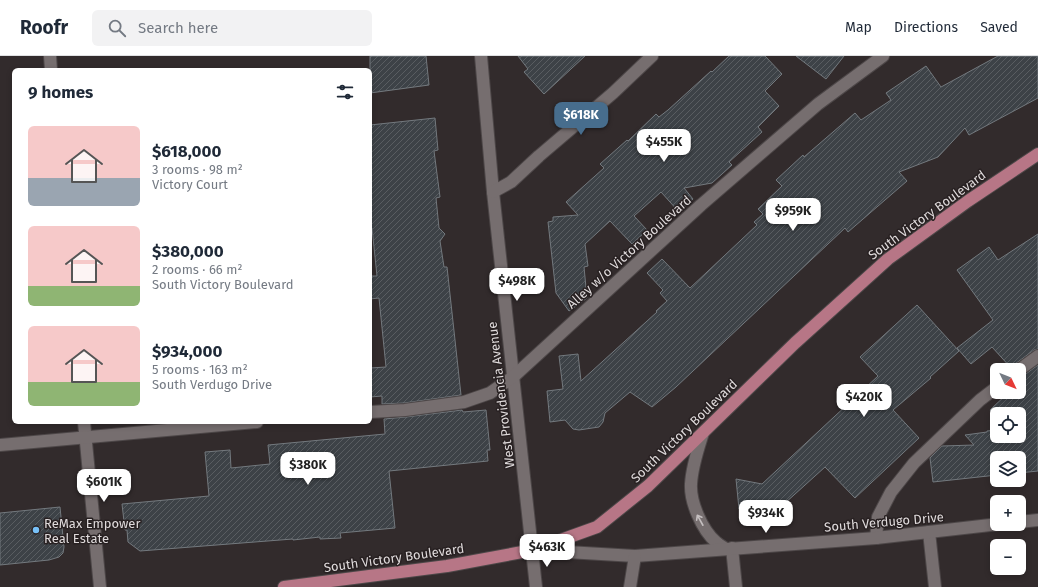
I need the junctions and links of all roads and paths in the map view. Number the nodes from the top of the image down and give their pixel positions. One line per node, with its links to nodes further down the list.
1 (50, 56): 5 (street)
2 (481, 56): 7 (street, West Providencia Avenue)
3 (652, 56): 7 (street)
4 (883, 56): 10 (street, Alley w/o Victory Boulevard)
5 (51, 68)
6 (1038, 154): 15 (main road, South Victory Boulevard)
7 (493, 192): 10 (street, West Providencia Avenue)
8 (1038, 356): 9 (street)
9 (1026, 365)
10 (513, 377): 12 (street, Alley w/o Victory Boulevard); 24 (street, West Providencia Avenue)
11 (990, 392): 22 (street)
12 (372, 412)
13 (84, 424): 16 (street)
14 (232, 424): 16 (street)
15 (703, 432): 23 (street, one-way to 15); 24 (main road, South Victory Boulevard)
16 (85, 436): 17 (street); 26 (street)
17 (0, 445)
18 (1038, 520): 19 (street)
19 (1026, 521)
20 (990, 525): 21 (street, South Verdugo Drive)
21 (929, 532): 22 (street, South Verdugo Drive); 31 (street)
22 (876, 538): 23 (street, South Verdugo Drive)
23 (729, 548): 25 (street, South Verdugo Drive); 30 (street)
24 (533, 550): 25 (street, South Verdugo Drive); 27 (main road, South Victory Boulevard); 28 (street, West Providencia Avenue)
25 (635, 556): 29 (street)
26 (100, 587)
27 (284, 587)
28 (536, 587)
29 (630, 587)
30 (736, 587)
31 (934, 587)

